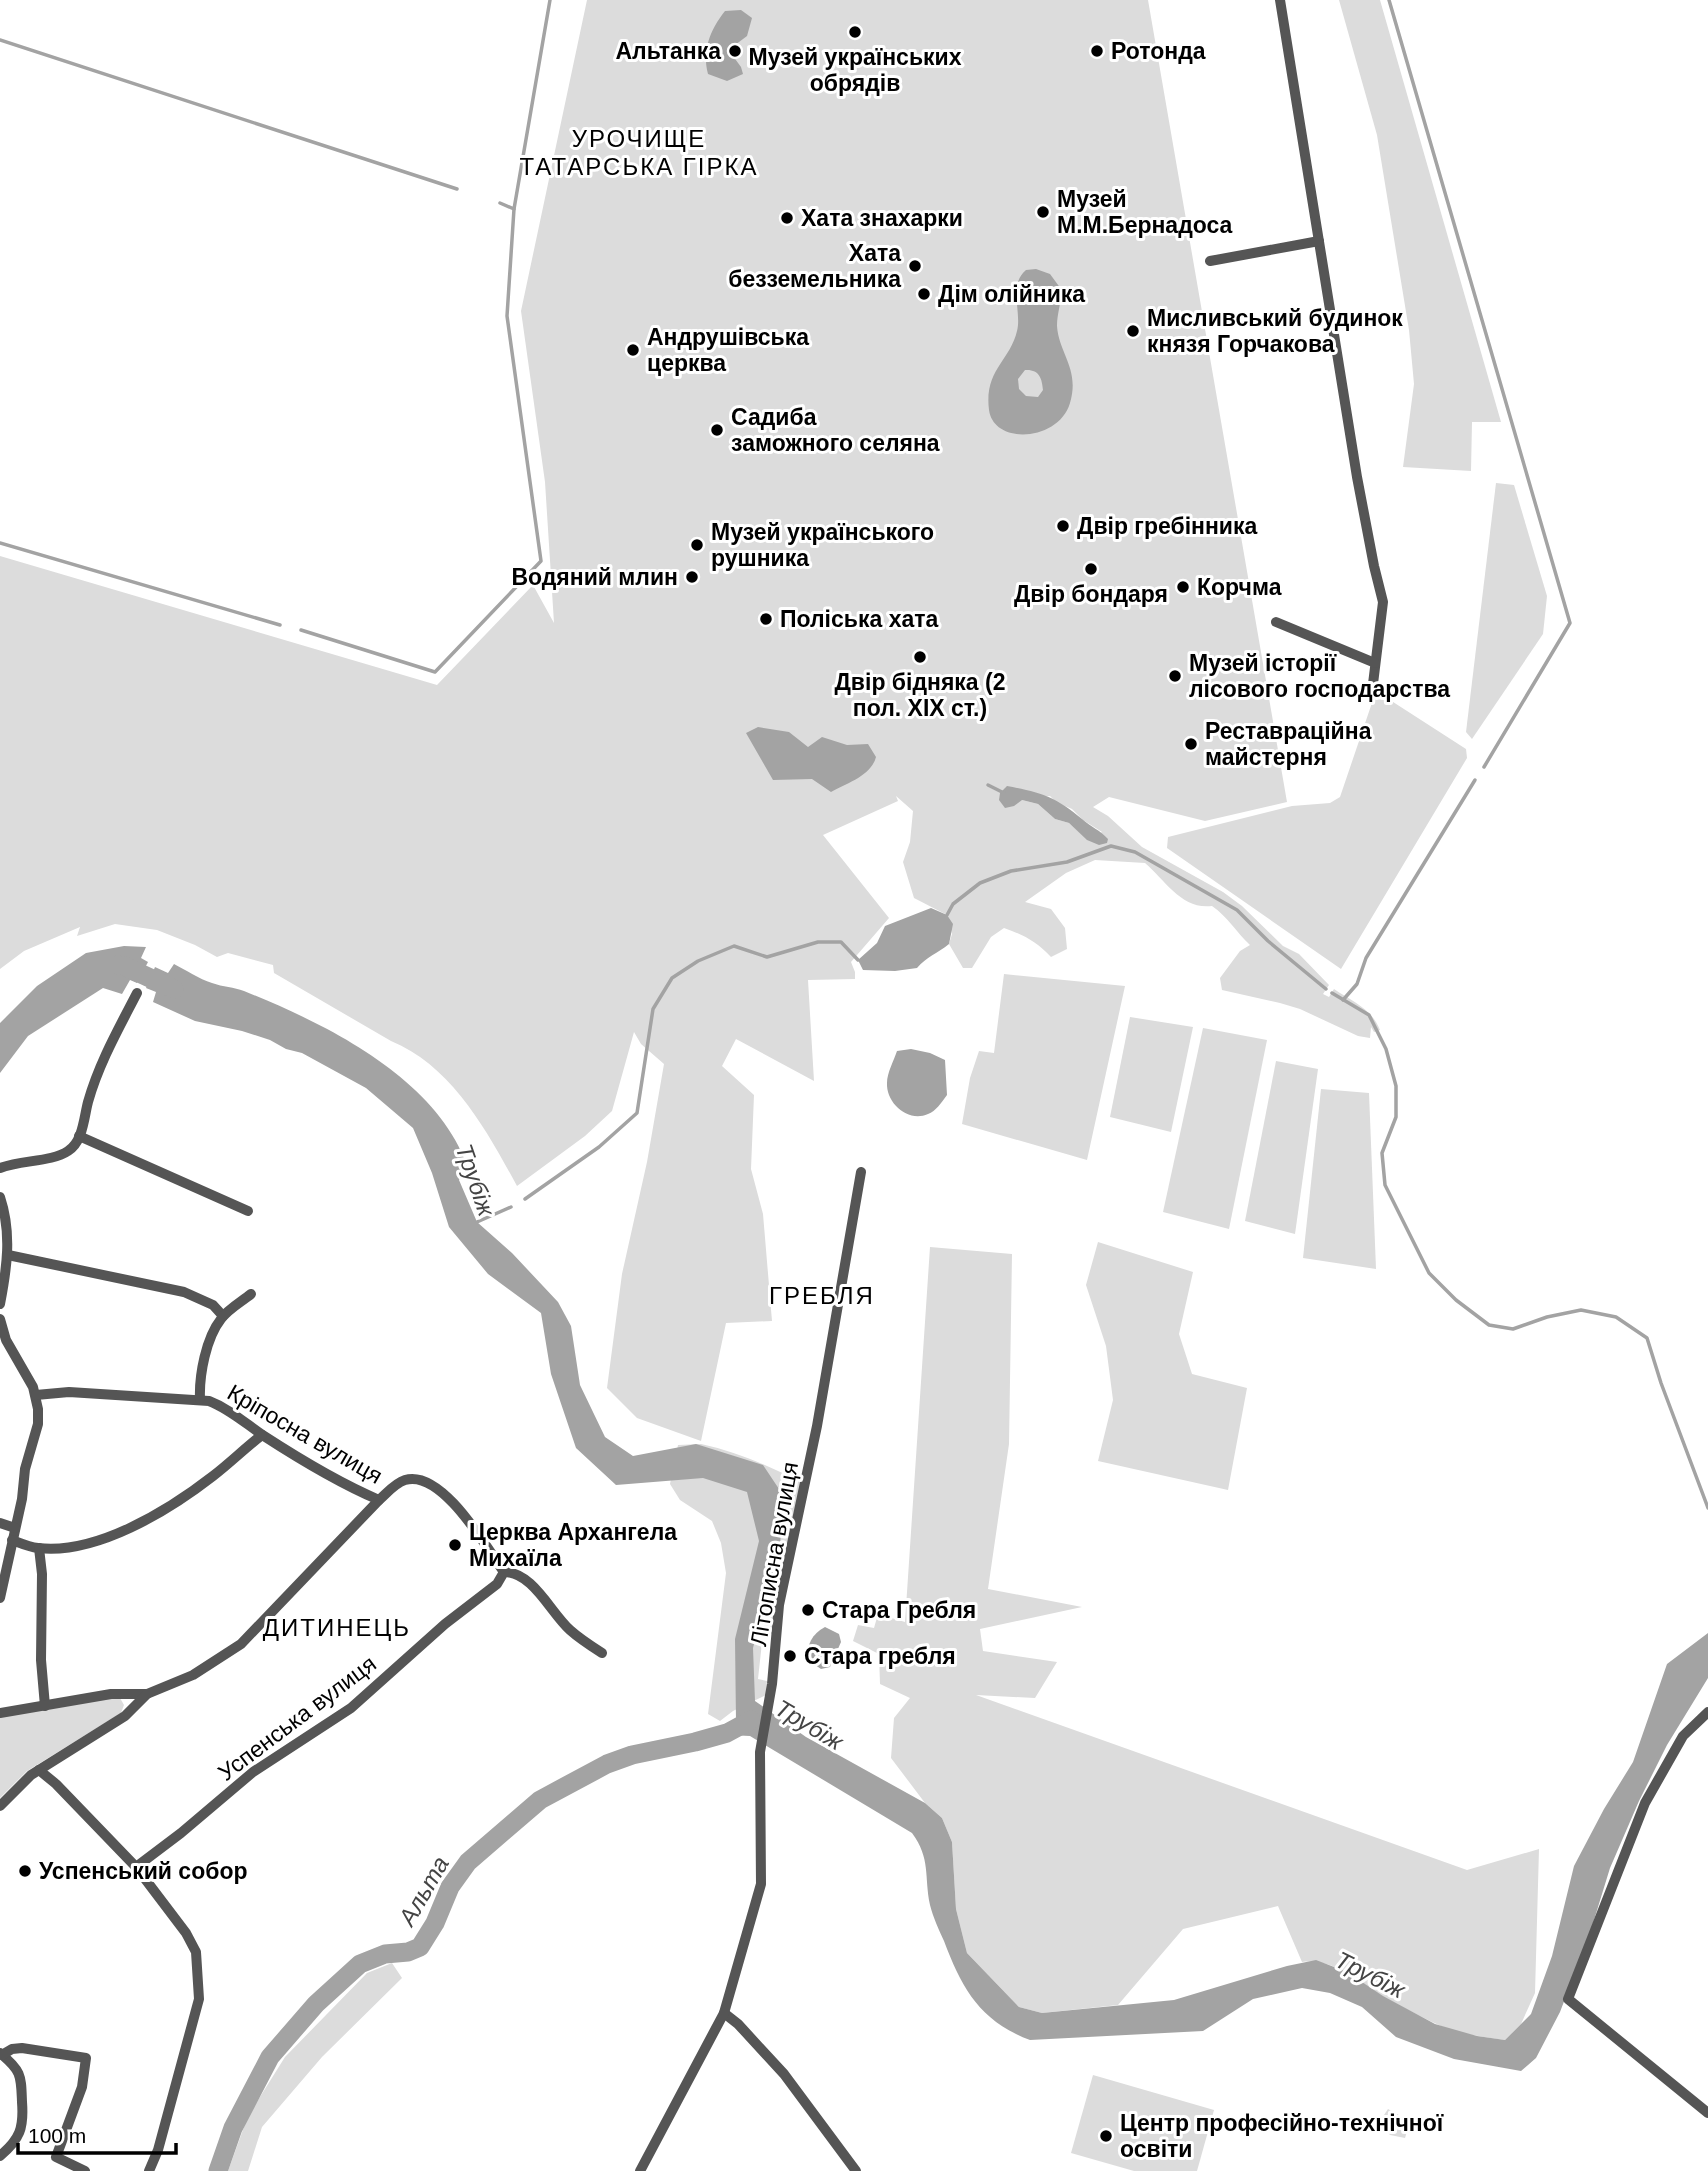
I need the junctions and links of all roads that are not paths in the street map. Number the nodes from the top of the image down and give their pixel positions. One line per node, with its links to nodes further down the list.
1 (1280, 0): 2 (street)
2 (1319, 241): 3 (street); 5 (street)
3 (1210, 261)
4 (1276, 622): 5 (street)
5 (1376, 663): 6 (street)
6 (1372, 692)
7 (137, 993): 8 (street)
8 (79, 1136): 9 (street); 12 (street)
9 (0, 1168)
10 (861, 1172): 36 (street, Літописна вулиця)
11 (0, 1197): 13 (street)
12 (248, 1211)
13 (8, 1255): 15 (street); 16 (street)
14 (251, 1294): 16 (street)
15 (0, 1304)
16 (223, 1316): 19 (street)
17 (0, 1319): 18 (street)
18 (36, 1395): 19 (street, Кріпосна вулиця); 23 (street)
19 (200, 1399): 20 (street, Кріпосна вулиця)
20 (262, 1435): 21 (street, Кріпосна вулиця); 25 (street)
21 (379, 1500): 26 (street, Кріпосна вулиця); 29 (street)
22 (0, 1522): 23 (street)
23 (15, 1528): 24 (street)
24 (12, 1540): 25 (street); 27 (street)
25 (39, 1548): 30 (street)
26 (504, 1572): 28 (street); 35 (street, Успенська вулиця)
27 (0, 1598)
28 (602, 1653)
29 (147, 1694): 30 (street); 33 (street)
30 (45, 1706): 32 (street)
31 (1708, 1712): 38 (street)
32 (0, 1713)
33 (39, 1770): 34 (street); 35 (street)
34 (0, 1805)
35 (136, 1867): 41 (street)
36 (724, 2013): 42 (street, Літописна вулиця); 43 (street)
37 (1, 2054): 39 (street); 40 (street)
38 (1708, 2113)
39 (0, 2156)
40 (85, 2171)
41 (149, 2171)
42 (639, 2171)
43 (856, 2171)

